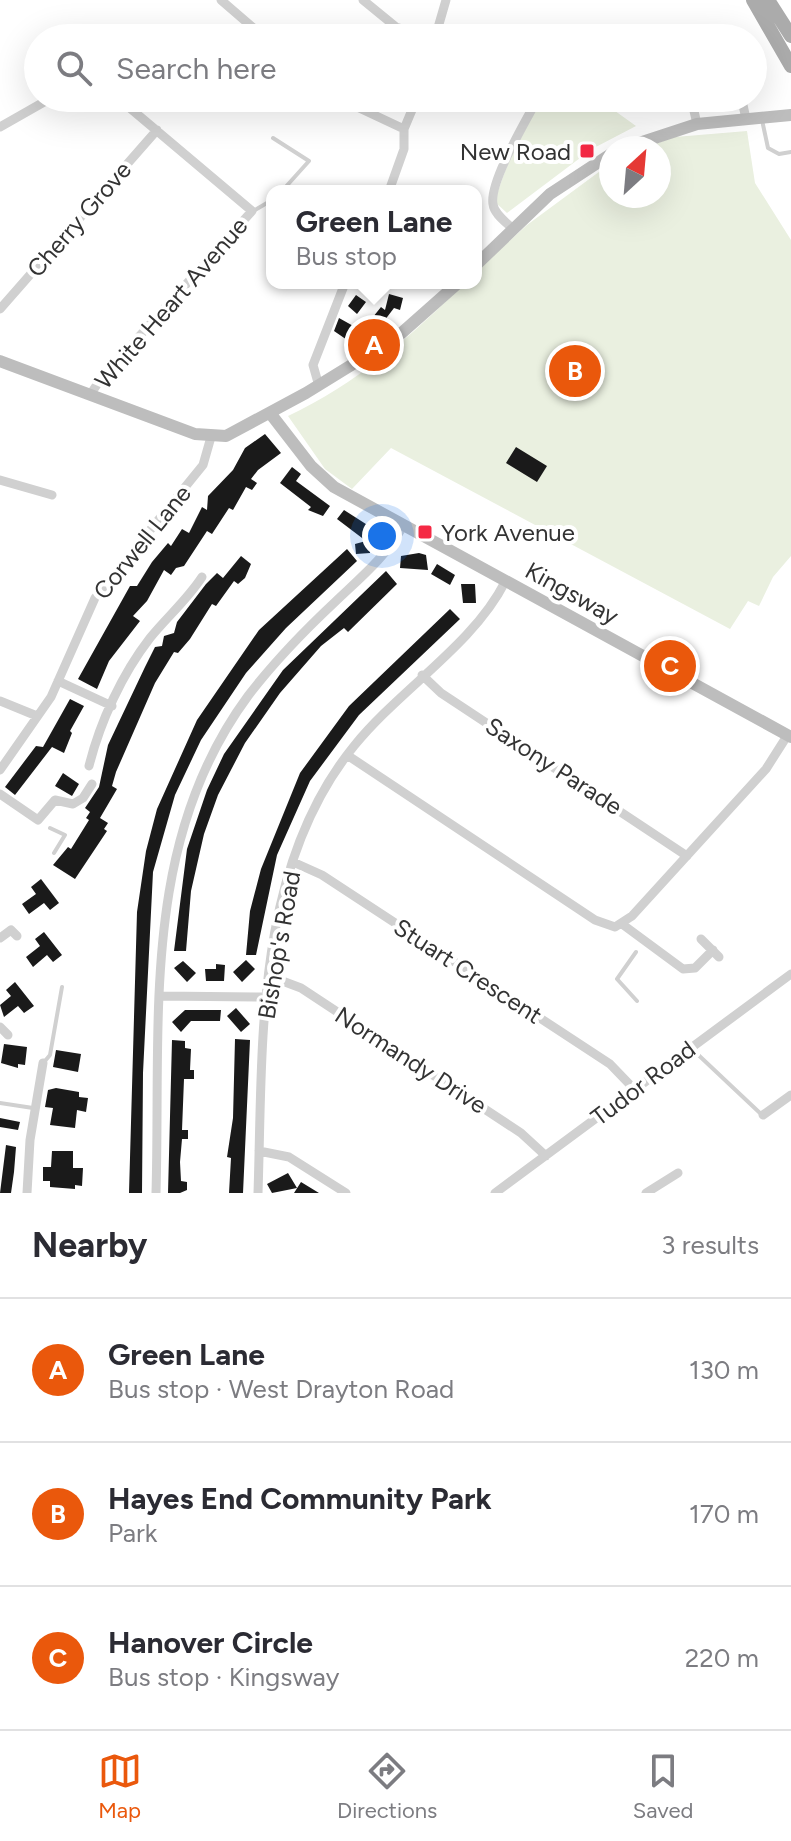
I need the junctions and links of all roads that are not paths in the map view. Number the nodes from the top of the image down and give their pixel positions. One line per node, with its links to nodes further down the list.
1 (221, 0): 6 (street)
2 (363, 0): 7 (street)
3 (446, 0): 8 (street)
4 (753, 0): 10 (main road)
5 (768, 0): 11 (main road)
6 (249, 24)
7 (392, 24)
8 (439, 24)
9 (767, 24): 12 (main road)
10 (767, 24)
11 (791, 36)
12 (791, 66)
13 (26, 112): 24 (street)
14 (135, 112): 26 (street)
15 (368, 112): 25 (street)
16 (411, 112): 25 (street)
17 (530, 112): 35 (street)
18 (694, 112): 23 (street)
19 (744, 112): 22 (street)
20 (791, 115): 21 (main road)
21 (762, 118): 22 (main road); 29 (lane)
22 (746, 119): 23 (main road)
23 (697, 124): 27 (main road)
24 (0, 127)
25 (404, 129): 32 (street)
26 (157, 130): 34 (street); 39 (street, Cherry Grove)
27 (660, 136)
28 (273, 138): 31 (lane)
29 (791, 152)
30 (599, 162): 35 (main road)
31 (287, 185)
32 (391, 185)
33 (266, 203): 34 (lane)
34 (252, 211): 42 (street, White Heart Avenue)
35 (513, 229): 36 (main road)
36 (482, 259)
37 (343, 289): 41 (street)
38 (451, 289): 41 (main road)
39 (0, 309)
40 (0, 361): 42 (main road)
41 (319, 386): 43 (main road)
42 (90, 395): 44 (main road)
43 (270, 413): 44 (main road); 47 (main road, Kingsway)
44 (211, 437): 51 (street, Corwell Lane)
45 (0, 480): 46 (street)
46 (52, 495)
47 (403, 526): 49 (main road, Kingsway); 75 (street)
48 (202, 577): 53 (street)
49 (505, 582): 50 (street, Bishop's Road); 55 (main road, Kingsway)
50 (422, 675): 56 (street, Bishop's Road); 64 (street, Saxony Parade)
51 (58, 681): 53 (street); 54 (street, Corwell Lane)
52 (0, 701): 54 (street)
53 (112, 706): 57 (street)
54 (37, 716): 58 (street, Corwell Lane)
55 (789, 736): 64 (street)
56 (347, 755): 65 (street, Bishop's Road); 66 (street)
57 (89, 766)
58 (0, 770)
59 (92, 784): 61 (street)
60 (0, 794): 61 (street)
61 (38, 820): 62 (street)
62 (50, 828): 63 (lane)
63 (54, 853)
64 (687, 856): 66 (street)
65 (293, 862): 73 (street, Bishop's Road); 82 (street, Stuart Crescent)
66 (622, 924): 70 (street)
67 (17, 936): 68 (street)
68 (0, 938)
69 (701, 939): 70 (street)
70 (643, 941): 71 (street)
71 (636, 952): 77 (lane)
72 (791, 974): 80 (street, Tudor Road)
73 (269, 976): 76 (street, Bishop's Road); 88 (street, Normandy Drive)
74 (62, 987): 81 (lane)
75 (161, 996): 76 (street); 91 (street)
76 (266, 997): 87 (street, Bishop's Road)
77 (637, 1001)
78 (0, 1027): 79 (street)
79 (8, 1035)
80 (690, 1048): 82 (street, Tudor Road); 86 (lane)
81 (43, 1063): 85 (street)
82 (635, 1090): 88 (street, Tudor Road)
83 (791, 1095): 86 (street)
84 (0, 1103): 85 (lane)
85 (35, 1108): 90 (street)
86 (763, 1115)
87 (259, 1151): 92 (street, Bishop's Road); 93 (street)
88 (546, 1156): 94 (street, Tudor Road)
89 (678, 1173): 95 (street)
90 (27, 1193)
91 (156, 1193)
92 (258, 1193)
93 (346, 1193)
94 (495, 1193)
95 (646, 1193)

